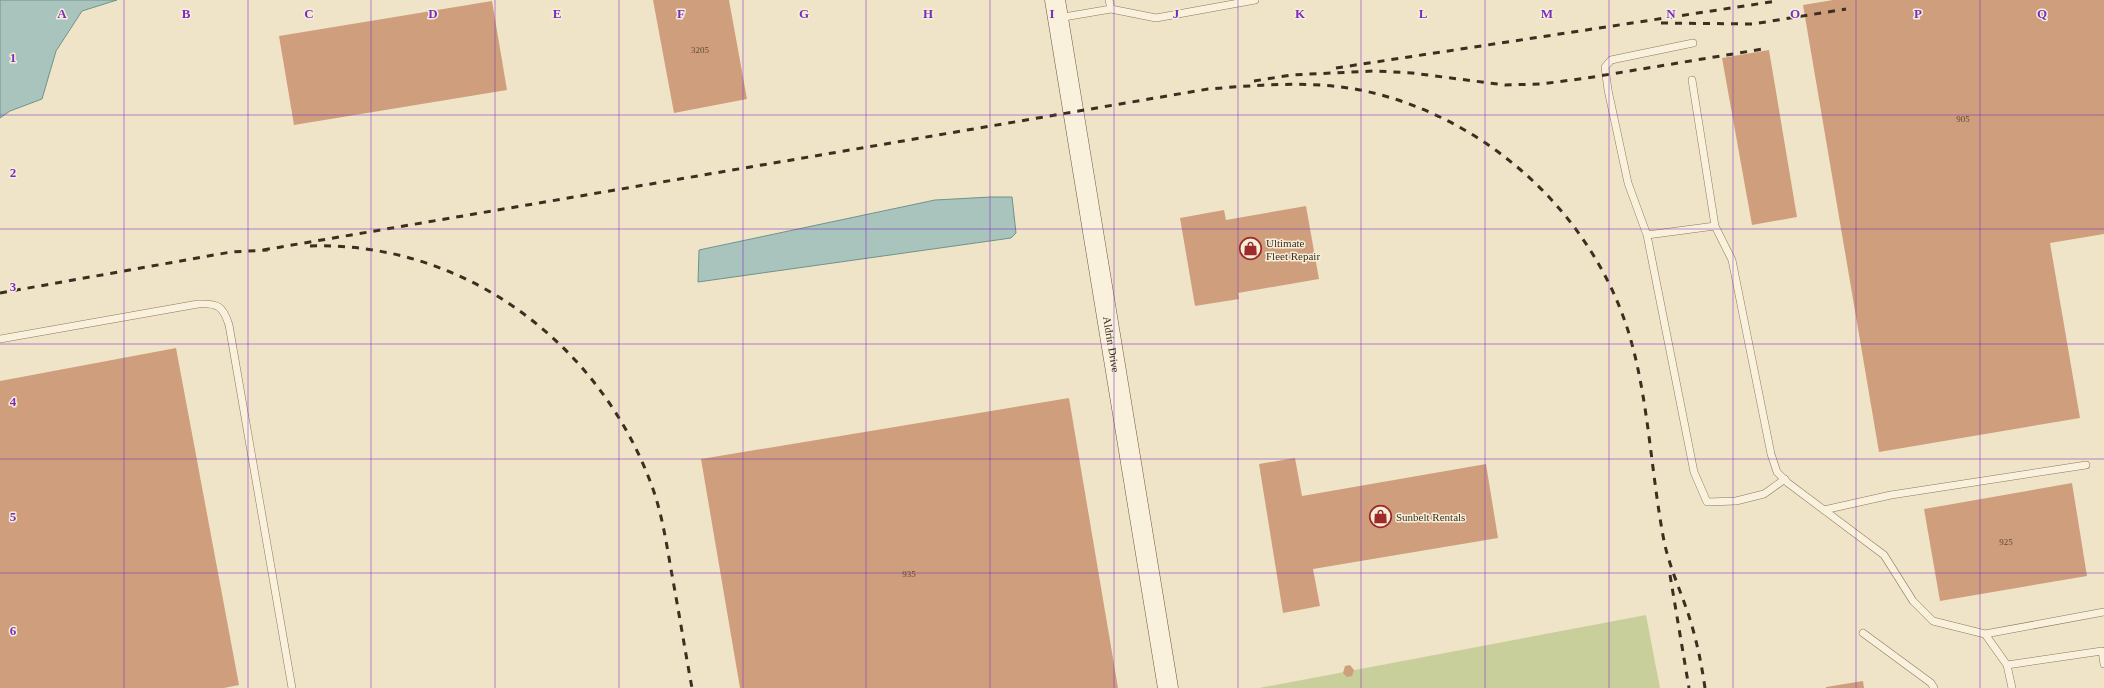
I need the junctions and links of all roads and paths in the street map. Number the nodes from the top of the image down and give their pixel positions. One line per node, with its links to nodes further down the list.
1 (1109, 0): 4 (lane)
2 (1255, 0): 4 (lane)
3 (1057, 9): 4 (lane); 19 (street, Aldrin Drive)
4 (1110, 9)
5 (1692, 43): 8 (lane)
6 (1692, 80): 7 (lane)
7 (1715, 226): 8 (lane); 11 (lane)
8 (1647, 235): 11 (lane)
9 (0, 339): 18 (lane)
10 (2086, 465): 12 (lane)
11 (1785, 479): 12 (lane)
12 (1824, 510): 15 (lane)
13 (2104, 612): 15 (lane)
14 (1863, 633): 20 (lane)
15 (1985, 634): 17 (lane)
16 (2104, 664): 17 (lane)
17 (2007, 666): 21 (lane)
18 (292, 688)
19 (1168, 688)
20 (1934, 688)
21 (2012, 688)

